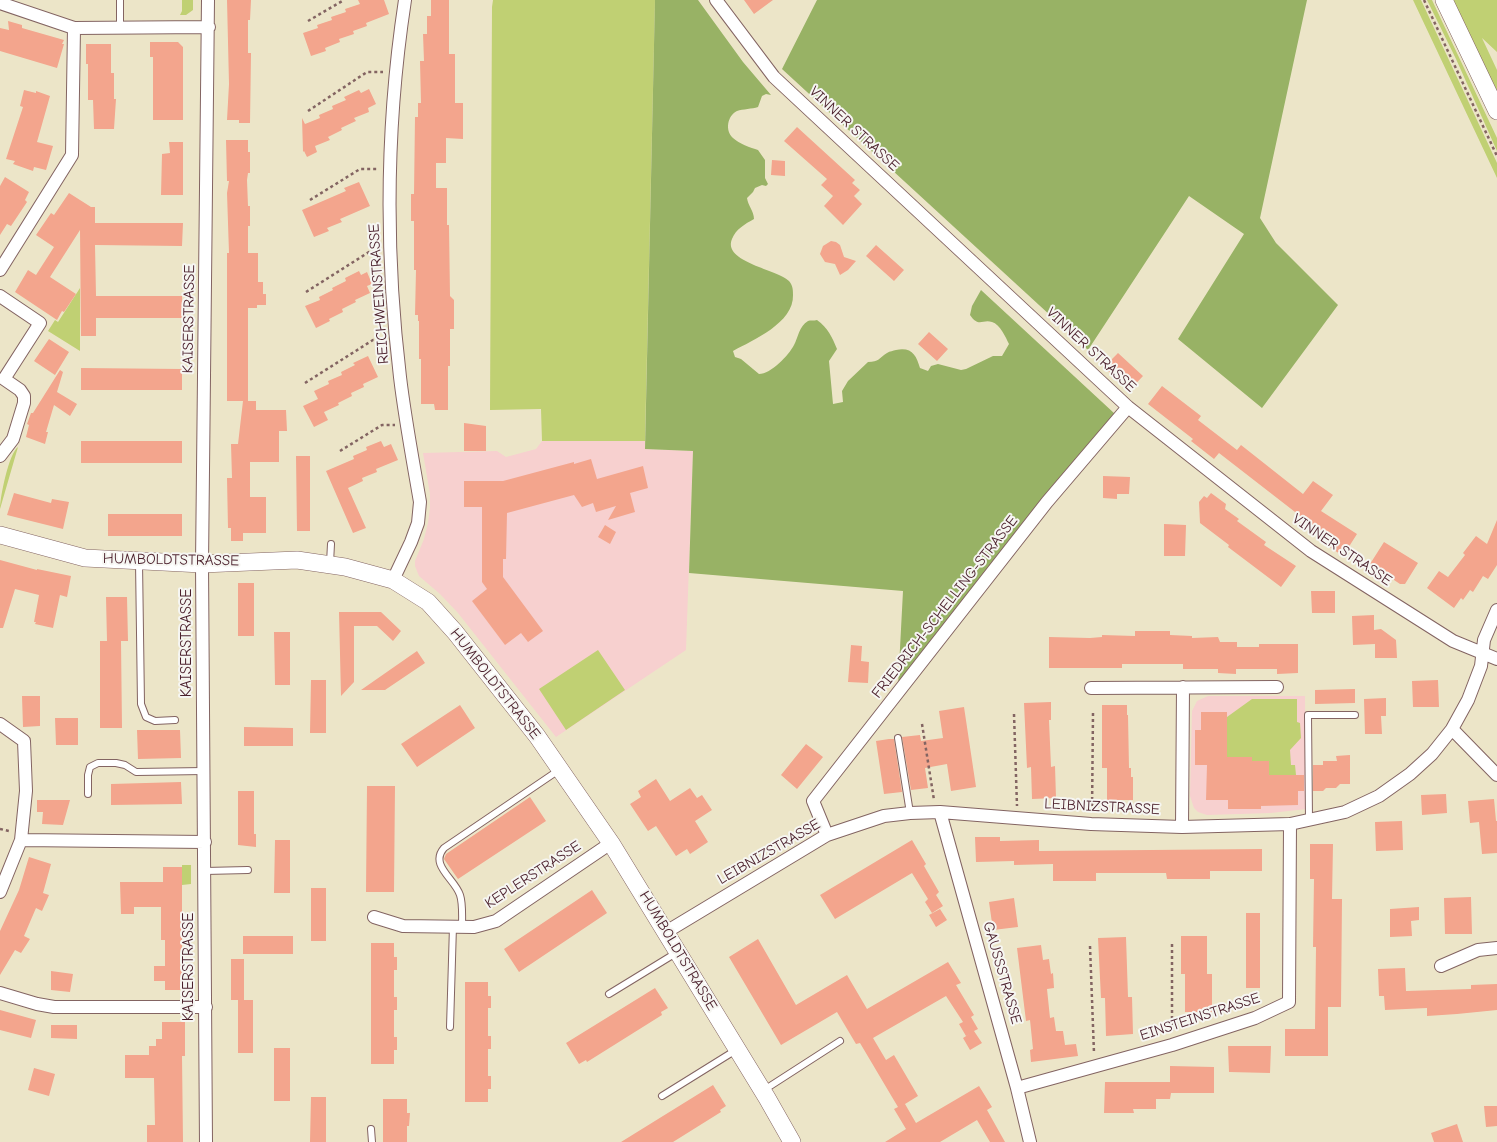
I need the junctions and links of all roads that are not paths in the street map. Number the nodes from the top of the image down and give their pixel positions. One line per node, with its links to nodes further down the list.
1 (120, 0): 9 (lane)
2 (208, 0): 7 (street, KAISERSTRASSE)
3 (405, 0): 20 (street, REICHWEINSTRASSE)
4 (716, 0): 13 (street, VINNER STRASSE)
5 (1444, 0): 10 (street)
6 (0, 3): 8 (street)
7 (208, 27): 9 (street); 18 (street, KAISERSTRASSE)
8 (74, 28): 9 (street); 11 (street)
9 (120, 28)
10 (1497, 111)
11 (0, 270)
12 (0, 296): 14 (street)
13 (1128, 407): 22 (street, VINNER STRASSE); 41 (street, FRIEDRICH-SCHELLING-STRASSE)
14 (0, 456)
15 (0, 535): 17 (street, HUMBOLDTSTRASSE)
16 (331, 544): 19 (lane)
17 (139, 561): 18 (street, HUMBOLDTSTRASSE); 28 (lane)
18 (202, 564): 19 (street, HUMBOLDTSTRASSE); 33 (street, KAISERSTRASSE)
19 (330, 565): 20 (street, HUMBOLDTSTRASSE)
20 (393, 580): 32 (street, HUMBOLDTSTRASSE)
21 (1497, 610): 22 (street, LEIBNIZSTRASSE)
22 (1482, 653): 23 (street, VINNER STRASSE); 30 (street, LEIBNIZSTRASSE)
23 (1497, 658)
24 (1183, 687): 25 (street); 26 (street); 40 (street)
25 (1277, 687)
26 (1091, 688)
27 (1355, 715): 38 (lane)
28 (174, 720)
29 (0, 724): 42 (street)
30 (1452, 729): 34 (street); 38 (street, LEIBNIZSTRASSE)
31 (898, 738): 37 (lane)
32 (560, 769): 44 (street, HUMBOLDTSTRASSE); 49 (lane)
33 (204, 771): 35 (lane); 43 (street, KAISERSTRASSE)
34 (1497, 775)
35 (88, 794)
36 (938, 812): 37 (street, LEIBNIZSTRASSE); 40 (street, LEIBNIZSTRASSE); 60 (street, GAUSSSTRASSE)
37 (910, 813): 41 (street, LEIBNIZSTRASSE)
38 (1309, 819): 39 (street, LEIBNIZSTRASSE)
39 (1290, 824): 40 (street, LEIBNIZSTRASSE); 60 (street, EINSTEINSTRASSE)
40 (1182, 827)
41 (826, 835): 50 (street, LEIBNIZSTRASSE)
42 (21, 840): 43 (street); 47 (street)
43 (205, 842): 46 (street, KAISERSTRASSE)
44 (611, 843): 49 (street, KEPLERSTRASSE); 50 (street, HUMBOLDTSTRASSE)
45 (248, 870): 46 (lane)
46 (205, 871): 56 (street, KAISERSTRASSE)
47 (0, 892)
48 (374, 918): 49 (street, KEPLERSTRASSE)
49 (458, 926): 57 (lane)
50 (666, 932): 52 (street, HUMBOLDTSTRASSE)
51 (1497, 948): 53 (street)
52 (678, 952): 55 (lane); 59 (street, HUMBOLDTSTRASSE)
53 (1441, 966)
54 (0, 993): 56 (street)
55 (609, 994)
56 (206, 1007): 64 (street, KAISERSTRASSE)
57 (450, 1027)
58 (840, 1041): 61 (lane)
59 (737, 1049): 61 (street, HUMBOLDTSTRASSE); 62 (lane)
60 (1017, 1088): 67 (street, GAUSSSTRASSE)
61 (763, 1091): 66 (street, HUMBOLDTSTRASSE)
62 (662, 1096)
63 (371, 1129): 65 (lane)
64 (206, 1142)
65 (372, 1142)
66 (792, 1142)
67 (1030, 1142)

